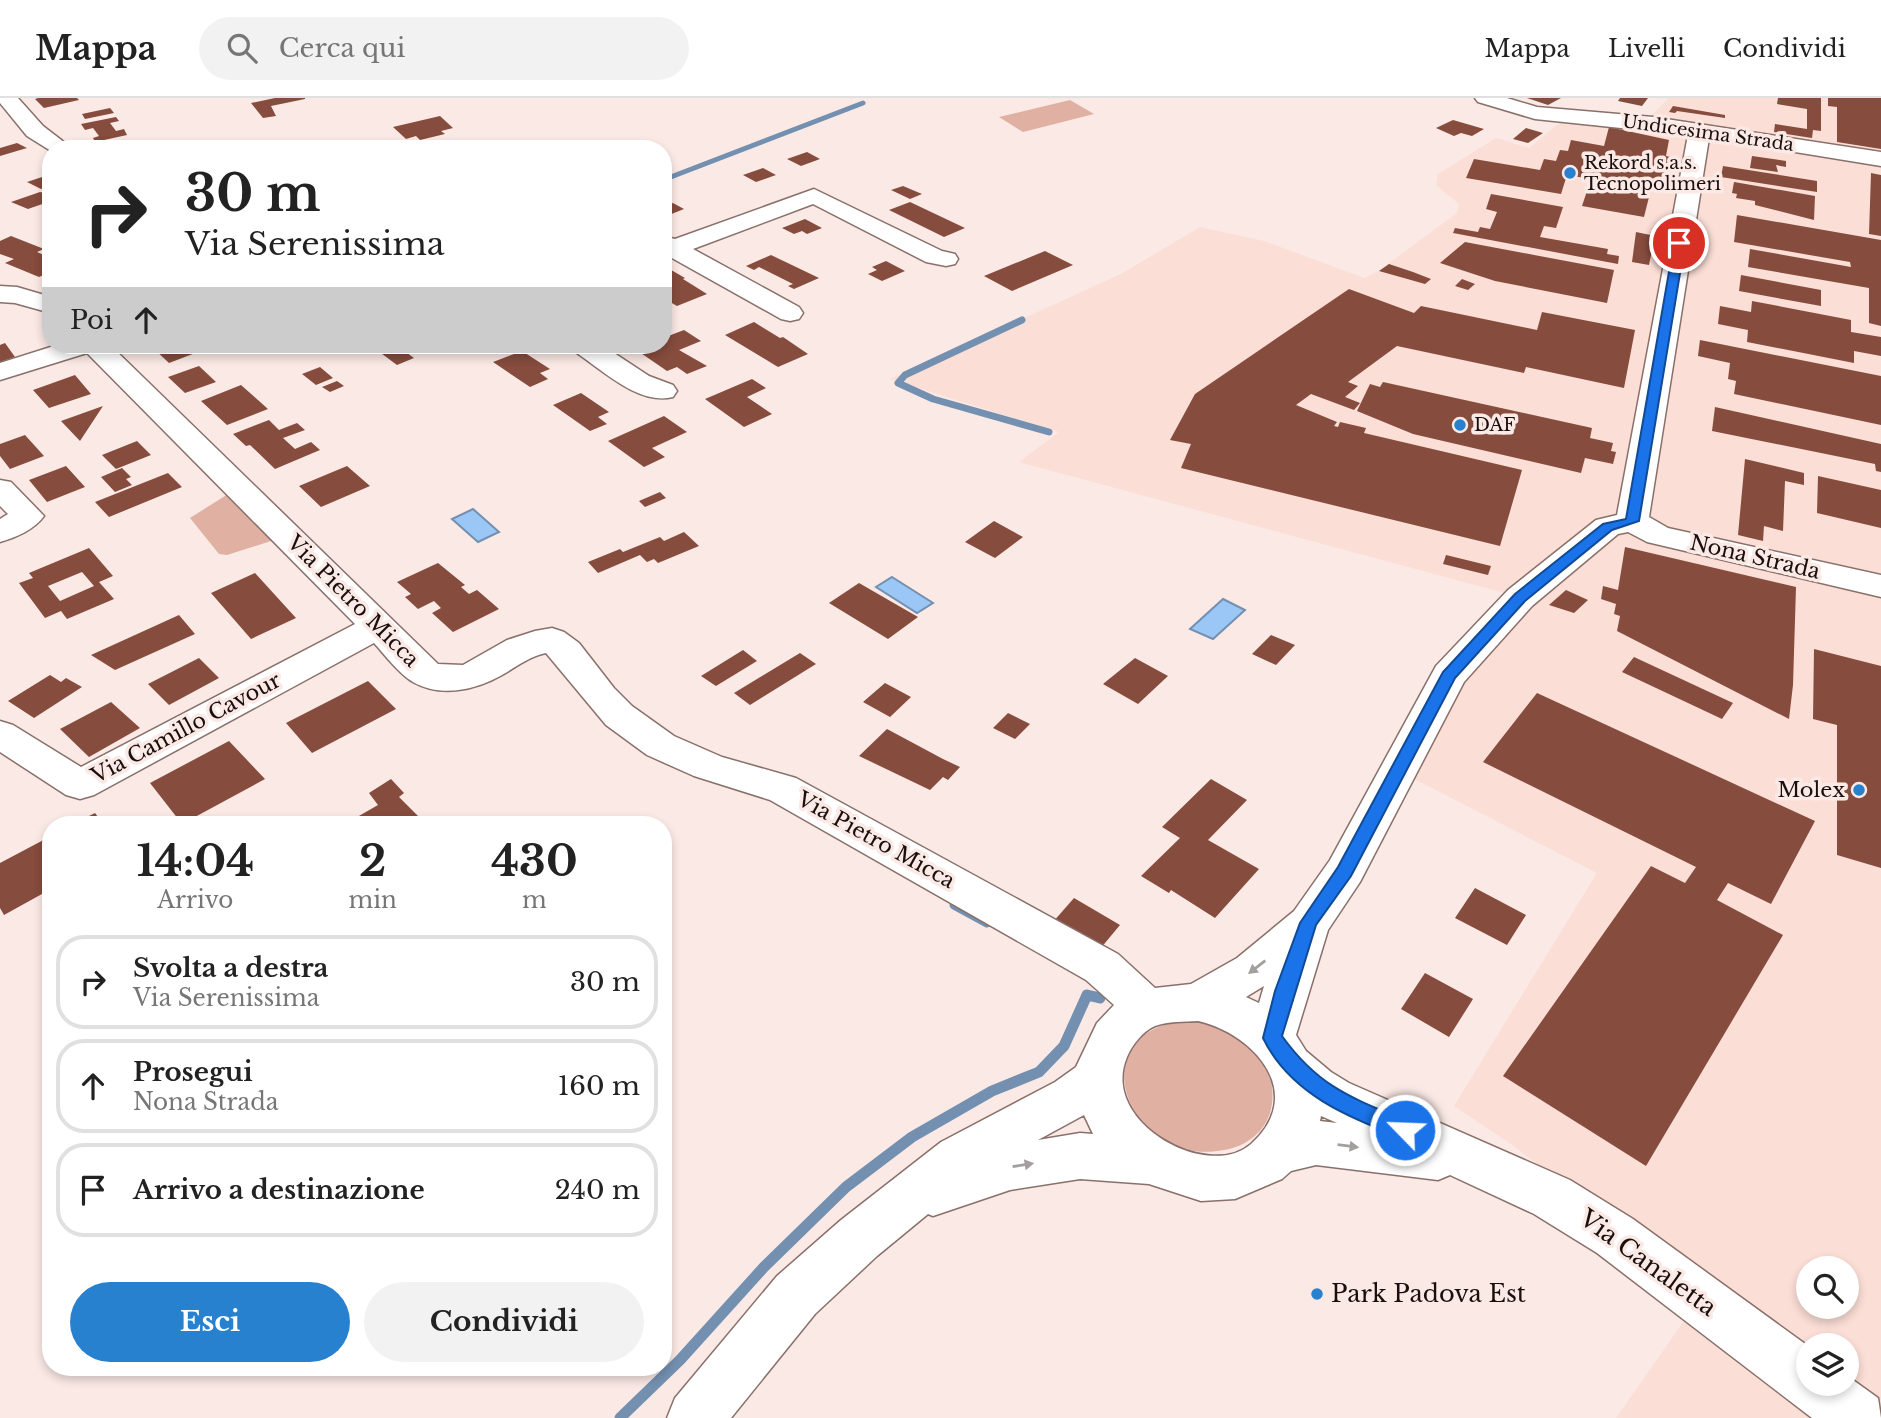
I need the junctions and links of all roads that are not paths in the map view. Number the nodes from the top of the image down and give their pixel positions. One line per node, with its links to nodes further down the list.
1 (7, 98): 4 (street)
2 (1485, 98): 3 (street, Undicesima Strada)
3 (1699, 131): 5 (street, Undicesima Strada); 18 (street)
4 (48, 140)
5 (1881, 159)
6 (672, 245): 8 (street)
7 (672, 248): 11 (street)
8 (946, 260)
9 (0, 294): 10 (street)
10 (42, 302)
11 (790, 313)
12 (57, 354): 15 (street)
13 (104, 354): 21 (street, Via Pietro Micca)
14 (597, 354): 16 (street)
15 (0, 372)
16 (663, 391)
17 (0, 489): 19 (street)
18 (1632, 521): 20 (street, Nona Strada); 23 (street)
19 (0, 532)
20 (1881, 586)
21 (376, 627): 22 (street, Via Camillo Cavour); 25 (street, Via Pietro Micca)
22 (0, 734)
23 (1308, 923): 24 (street, one-way to 24); 26 (street)
24 (1198, 1002): 25 (street); 26 (street)
25 (1148, 1009): 27 (street)
26 (1282, 1052): 28 (street); 30 (street, Via Canaletta)
27 (1098, 1077): 29 (street); 31 (street)
28 (1281, 1151): 29 (street); 30 (street, Via Canaletta, one-way to 30)
29 (1151, 1161): 31 (street, one-way to 29)
30 (1477, 1162): 32 (street, Via Canaletta)
31 (911, 1199): 34 (street)
32 (1796, 1371)
33 (1829, 1396): 35 (street)
34 (695, 1418)
35 (1858, 1418)

